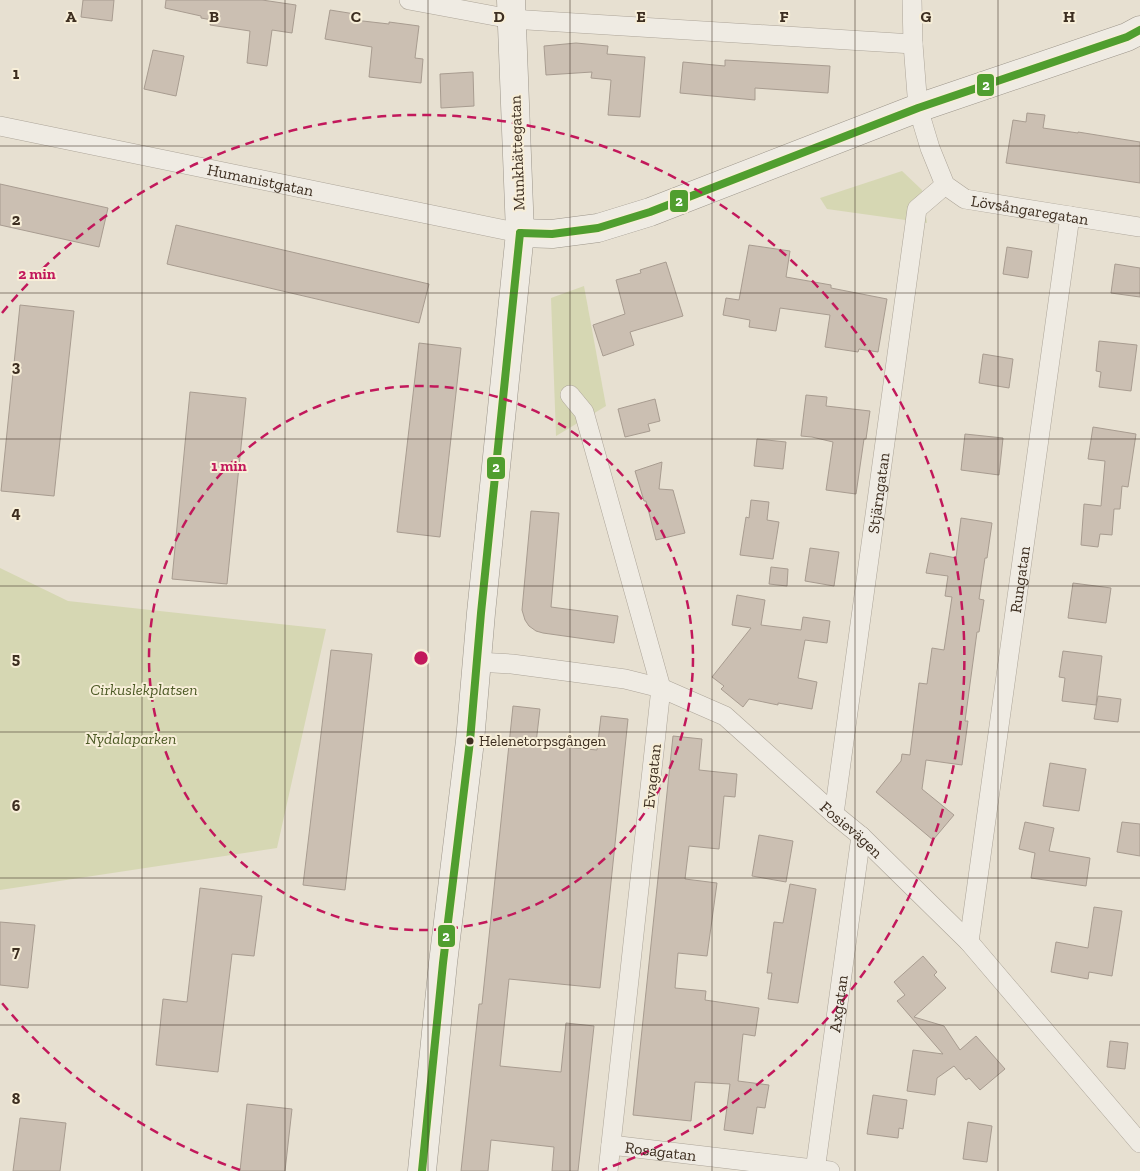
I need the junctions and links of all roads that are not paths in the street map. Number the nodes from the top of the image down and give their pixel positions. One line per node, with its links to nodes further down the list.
1 (409, 0): 3 (street)
2 (912, 0): 5 (street)
3 (511, 9): 5 (street); 11 (main road, Munkhättegatan)
4 (1140, 30): 6 (main road)
5 (913, 44): 6 (street)
6 (918, 108): 8 (street); 11 (main road)
7 (0, 126): 11 (street, Humanistgatan)
8 (945, 185): 9 (street, Lövsångaregatan); 15 (street, Stjärngatan)
9 (1070, 216): 10 (street, Lövsångaregatan); 17 (street, Rungatan)
10 (1140, 227)
11 (520, 233): 13 (main road, Munkhättegatan)
12 (570, 396): 14 (street, Evagatan)
13 (477, 662): 14 (street, Fosievägen); 21 (main road, Munkhättegatan)
14 (661, 688): 15 (street, Fosievägen); 19 (street, Evagatan)
15 (834, 814): 16 (street, Fosievägen)
16 (862, 836): 17 (street, Fosievägen); 20 (street, Axgatan)
17 (969, 942): 18 (street, Fosievägen)
18 (1140, 1143)
19 (611, 1145): 20 (street, Rosagatan); 22 (street, Evagatan)
20 (820, 1170)
21 (422, 1171)
22 (608, 1171)

